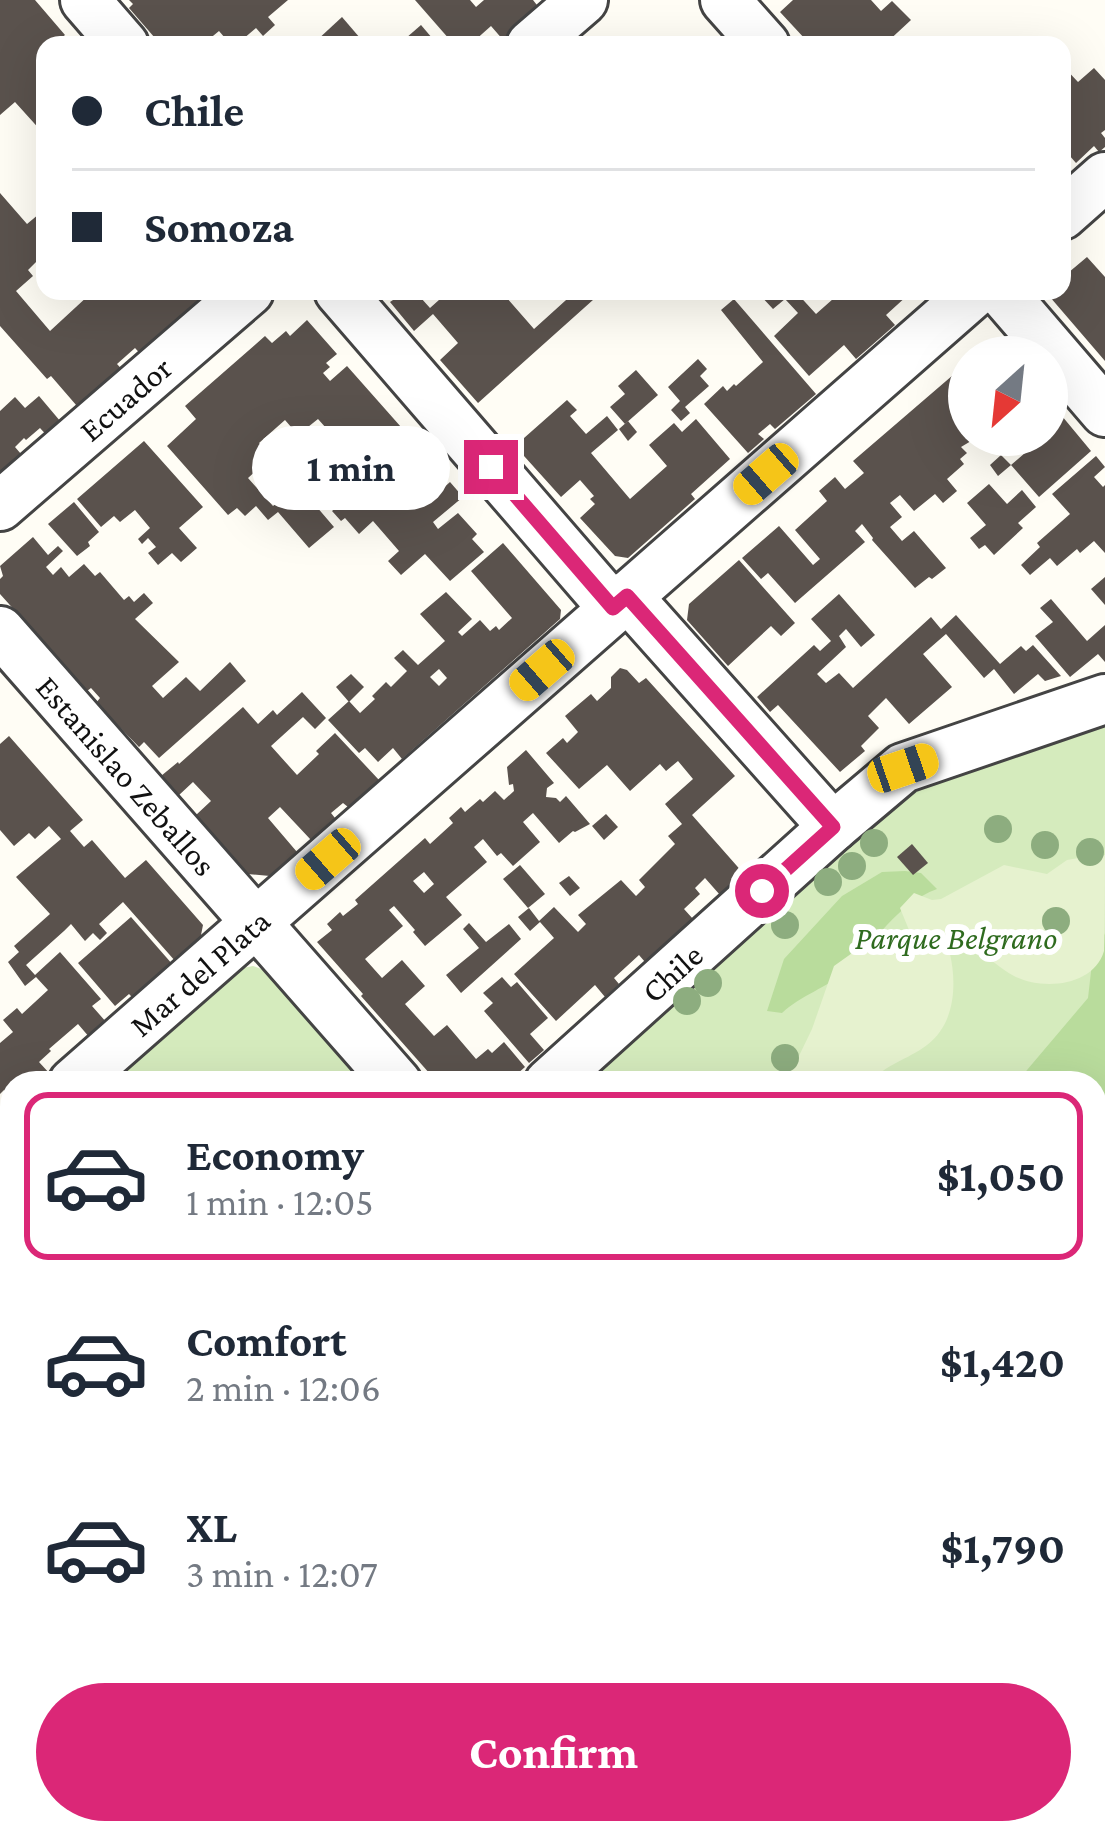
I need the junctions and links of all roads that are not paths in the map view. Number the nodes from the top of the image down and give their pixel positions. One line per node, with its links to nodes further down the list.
1 (85, 0): 4 (street)
2 (583, 0): 5 (street)
3 (725, 0): 6 (street)
4 (116, 36)
5 (542, 36)
6 (757, 36)
7 (1105, 177): 8 (street)
8 (1071, 207)
9 (239, 300): 14 (street, Ecuador)
10 (347, 300): 15 (street)
11 (966, 300): 15 (street, Mar del Plata)
12 (1009, 300): 13 (street)
13 (1105, 412)
14 (0, 506)
15 (620, 602): 18 (street); 19 (street, Mar del Plata)
16 (0, 631): 19 (street, Estanislao Zeballos)
17 (1105, 699): 18 (street, Chile)
18 (833, 827): 22 (street, Chile)
19 (256, 922): 20 (street, Mar del Plata); 21 (street, Estanislao Zeballos)
20 (87, 1071)
21 (386, 1071)
22 (562, 1071)

